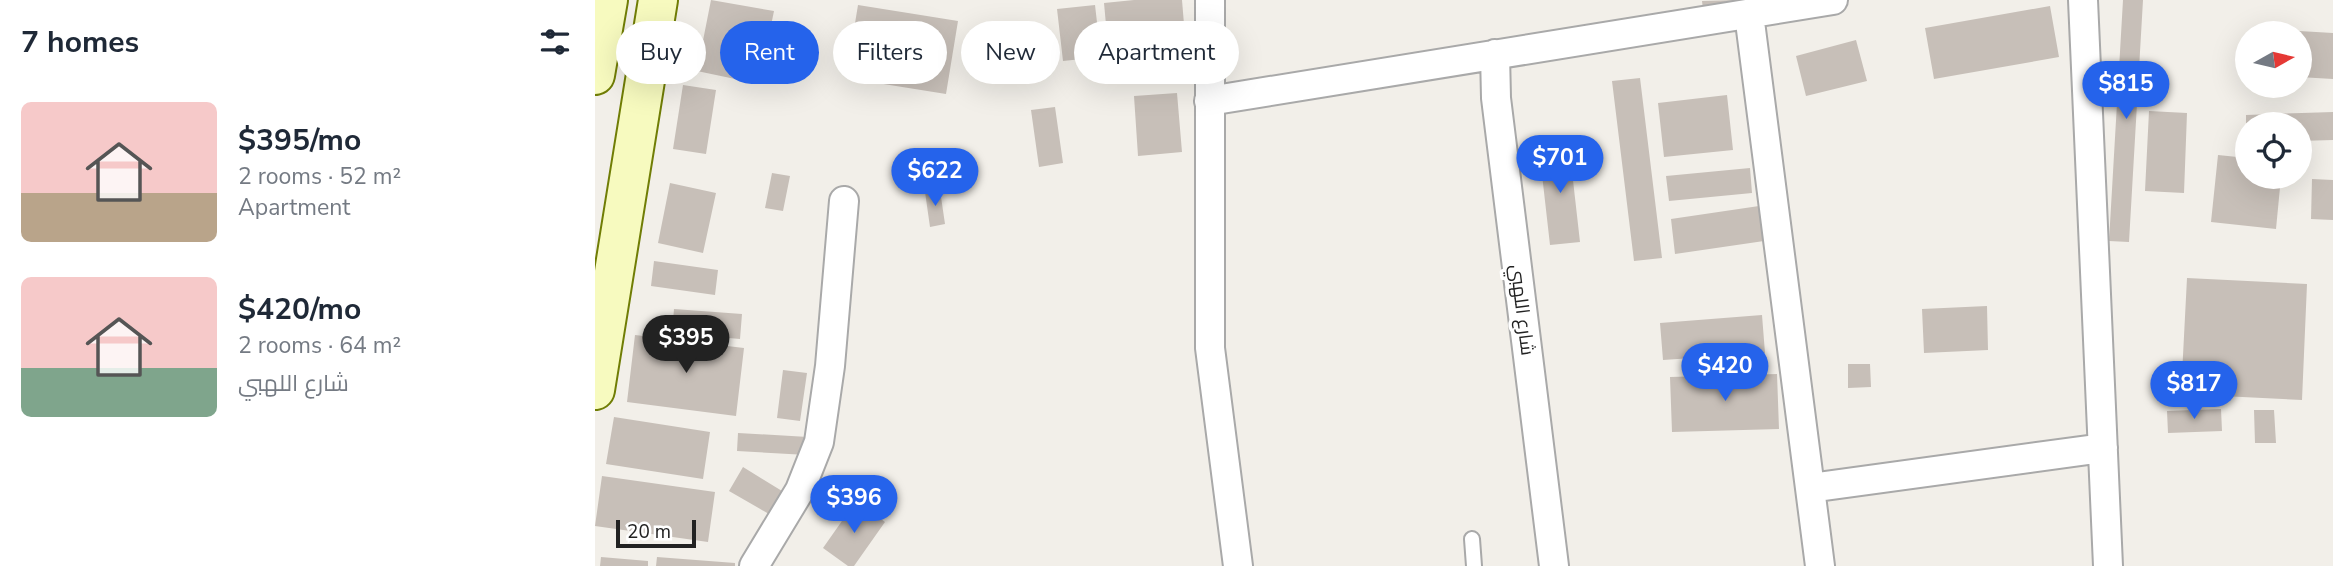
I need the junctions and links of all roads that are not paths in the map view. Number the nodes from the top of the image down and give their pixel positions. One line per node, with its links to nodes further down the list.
1 (608, 0): 8 (street)
2 (658, 0): 11 (street)
3 (1210, 0): 9 (street)
4 (1833, 0): 6 (street)
5 (2083, 0): 13 (street)
6 (1749, 14): 7 (street); 14 (street)
7 (1495, 54): 9 (street); 19 (street, شارع اللهبي)
8 (595, 75)
9 (1209, 101): 17 (street)
10 (844, 201): 16 (street)
11 (602, 302): 12 (street)
12 (595, 390)
13 (2103, 448): 14 (street); 21 (street)
14 (1810, 488): 20 (street)
15 (1472, 539): 18 (lane)
16 (754, 566)
17 (1238, 566)
18 (1474, 566)
19 (1554, 566)
20 (1820, 566)
21 (2108, 566)

